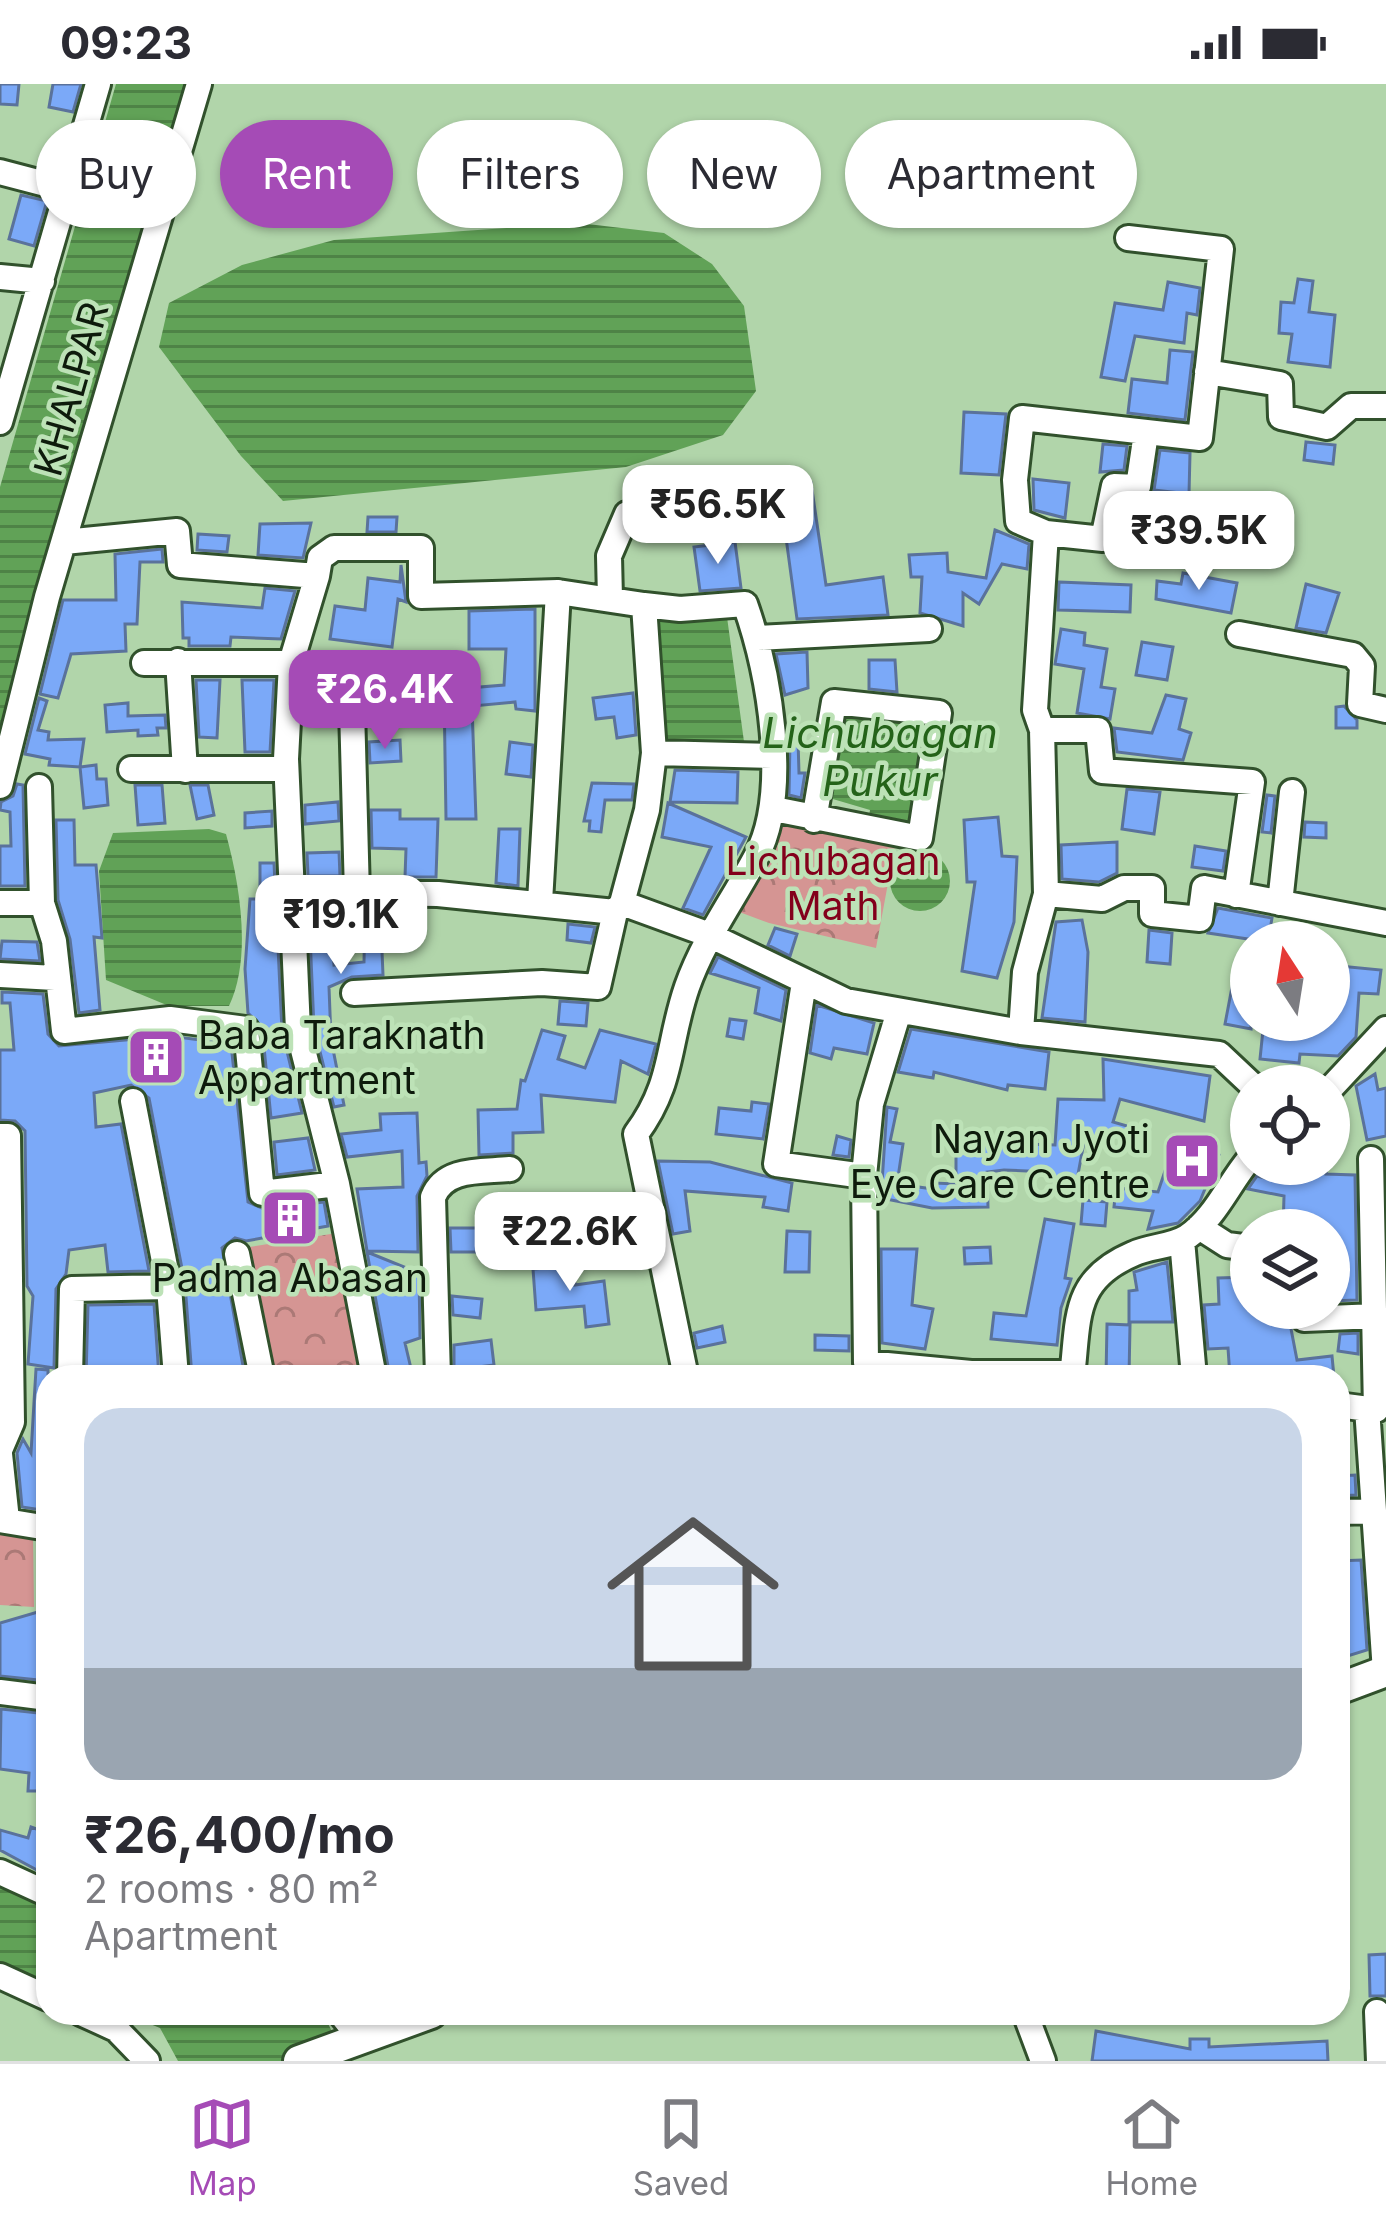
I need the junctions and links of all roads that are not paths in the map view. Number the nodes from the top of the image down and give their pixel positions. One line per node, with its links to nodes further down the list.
1 (98, 84): 3 (street)
2 (199, 84): 4 (street, KHALPAR)
3 (88, 120)
4 (188, 120)
5 (0, 172): 6 (street)
6 (36, 180)
7 (58, 228): 11 (street)
8 (156, 228): 19 (street, KHALPAR)
9 (1128, 238): 12 (street)
10 (0, 277): 11 (street)
11 (42, 281): 13 (street)
12 (1207, 372): 14 (street); 16 (street)
13 (5, 386): 15 (street)
14 (1386, 406)
15 (0, 422)
16 (1145, 433): 18 (street); 18 (street)
17 (726, 495): 22 (street)
18 (1046, 533): 31 (street)
19 (64, 542): 20 (street); 37 (street, KHALPAR)
20 (317, 576): 21 (street); 29 (street)
21 (557, 592): 22 (street); 46 (street)
22 (610, 599): 23 (street)
23 (644, 605): 26 (street); 32 (street)
24 (929, 629): 26 (street)
25 (1239, 634): 30 (street)
26 (757, 638): 33 (street)
27 (178, 662): 28 (street); 29 (street); 36 (street)
28 (144, 663)
29 (291, 663): 34 (street); 43 (street)
30 (1386, 710)
31 (1042, 730): 44 (street); 45 (street)
32 (654, 753): 33 (street); 50 (street)
33 (772, 756): 40 (street)
34 (286, 769): 36 (street); 42 (street)
35 (131, 770): 36 (street)
36 (184, 770)
37 (0, 786)
38 (39, 787): 48 (street)
39 (1292, 792): 49 (street)
40 (774, 809): 41 (street); 52 (street)
41 (814, 820): 41 (street)
42 (291, 892): 43 (street); 67 (street)
43 (357, 894): 46 (street)
44 (1046, 895): 45 (street); 59 (street)
45 (1236, 895): 49 (street)
46 (540, 902): 50 (street)
47 (0, 903): 48 (street)
48 (42, 903): 54 (street)
49 (1280, 903): 51 (street)
50 (619, 908): 52 (street); 56 (street)
51 (1386, 923)
52 (707, 934): 55 (street); 81 (street)
53 (0, 975): 54 (street)
54 (56, 978): 67 (street)
55 (804, 982): 57 (street); 66 (street)
56 (354, 993)
57 (899, 1012): 59 (street); 66 (street)
58 (1386, 1030): 61 (street)
59 (1021, 1032): 60 (street)
60 (1231, 1065)
61 (1350, 1068)
62 (133, 1101): 72 (street)
63 (0, 1136): 73 (street)
64 (1371, 1160): 74 (street)
65 (510, 1169): 80 (street)
66 (864, 1176): 82 (street)
67 (337, 1184): 79 (street)
68 (1230, 1184): 69 (street)
69 (1191, 1233): 70 (street); 83 (street); 84 (street)
70 (1230, 1245)
71 (237, 1254): 78 (street)
72 (169, 1287): 76 (street); 77 (street)
73 (6, 1298): 87 (street)
74 (1377, 1316): 75 (street); 86 (street)
75 (1350, 1317)
76 (70, 1365)
77 (175, 1365)
78 (260, 1365)
79 (372, 1365)
80 (438, 1365)
81 (684, 1365)
82 (887, 1365)
83 (1073, 1365)
84 (1194, 1365)
85 (1350, 1406): 86 (street)
86 (1367, 1408): 88 (street)
87 (0, 1452): 90 (street)
88 (1371, 1511): 89 (street); 92 (street)
89 (1350, 1512)
90 (4, 1520): 91 (street)
91 (36, 1526)
92 (1386, 1671): 93 (main road)
93 (1350, 1684)
94 (0, 1691): 95 (street)
95 (36, 1696)
96 (0, 1872): 97 (street)
97 (36, 1888)
98 (0, 1976): 99 (street)
99 (36, 1992)
100 (1377, 2012): 109 (street)
101 (107, 2025): 106 (street)
102 (350, 2025): 105 (street)
103 (397, 2025): 105 (main road)
104 (1028, 2025): 108 (street)
105 (360, 2038): 107 (main road)
106 (147, 2061)
107 (299, 2061)
108 (1042, 2061)
109 (1378, 2061)

